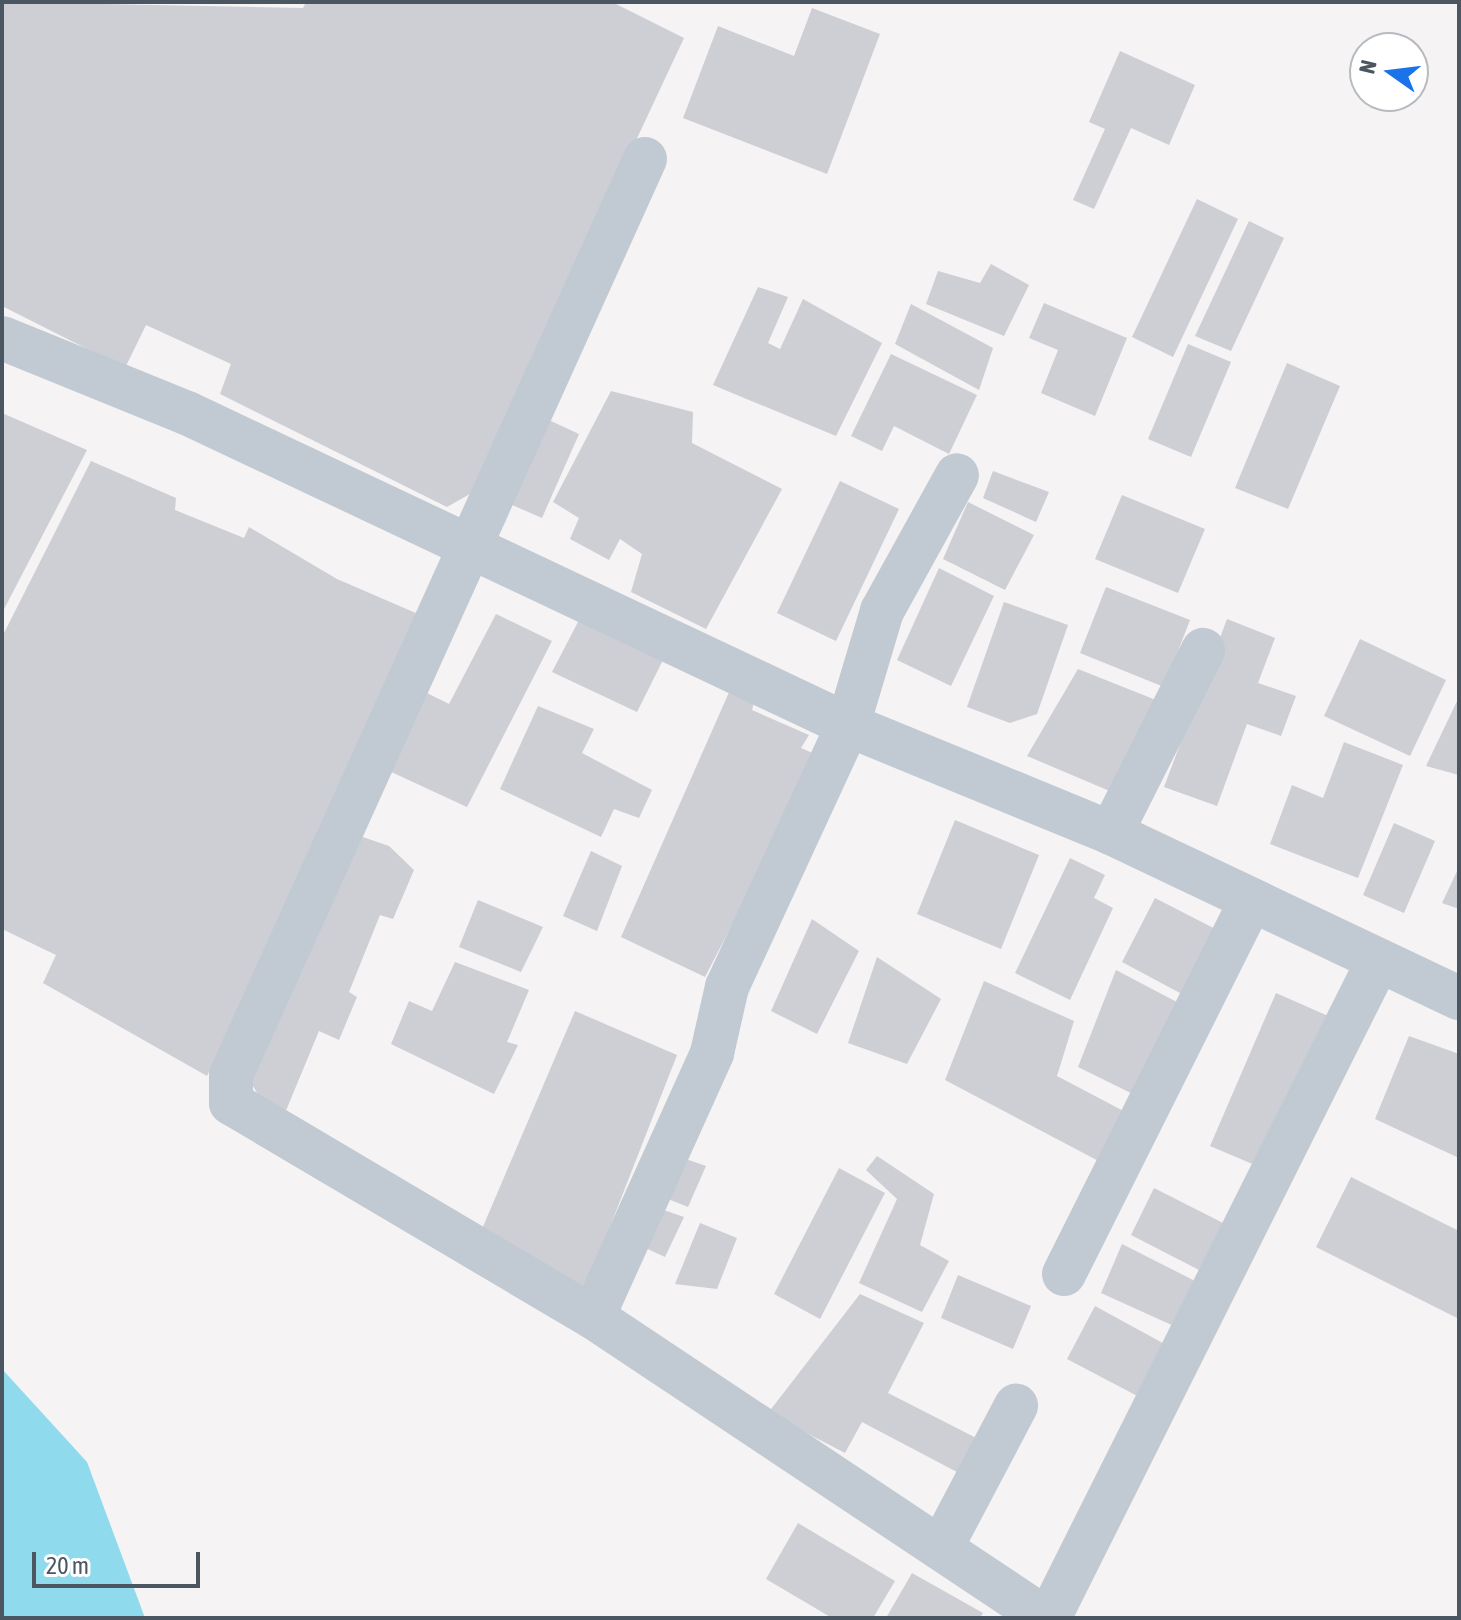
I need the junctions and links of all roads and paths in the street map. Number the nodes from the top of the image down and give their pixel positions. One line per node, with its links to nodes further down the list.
1 (645, 159): 4 (street)
2 (2, 338): 4 (street)
3 (957, 475): 6 (street)
4 (474, 549): 6 (street); 12 (street)
5 (1203, 650): 7 (street)
6 (848, 725): 7 (street); 12 (street)
7 (1111, 833): 8 (street)
8 (1251, 900): 9 (street); 11 (street)
9 (1378, 961): 10 (street); 15 (street)
10 (1459, 998)
11 (1064, 1274)
12 (593, 1317): 14 (street)
13 (1016, 1406): 14 (street)
14 (941, 1548): 15 (street)
15 (1047, 1618)

